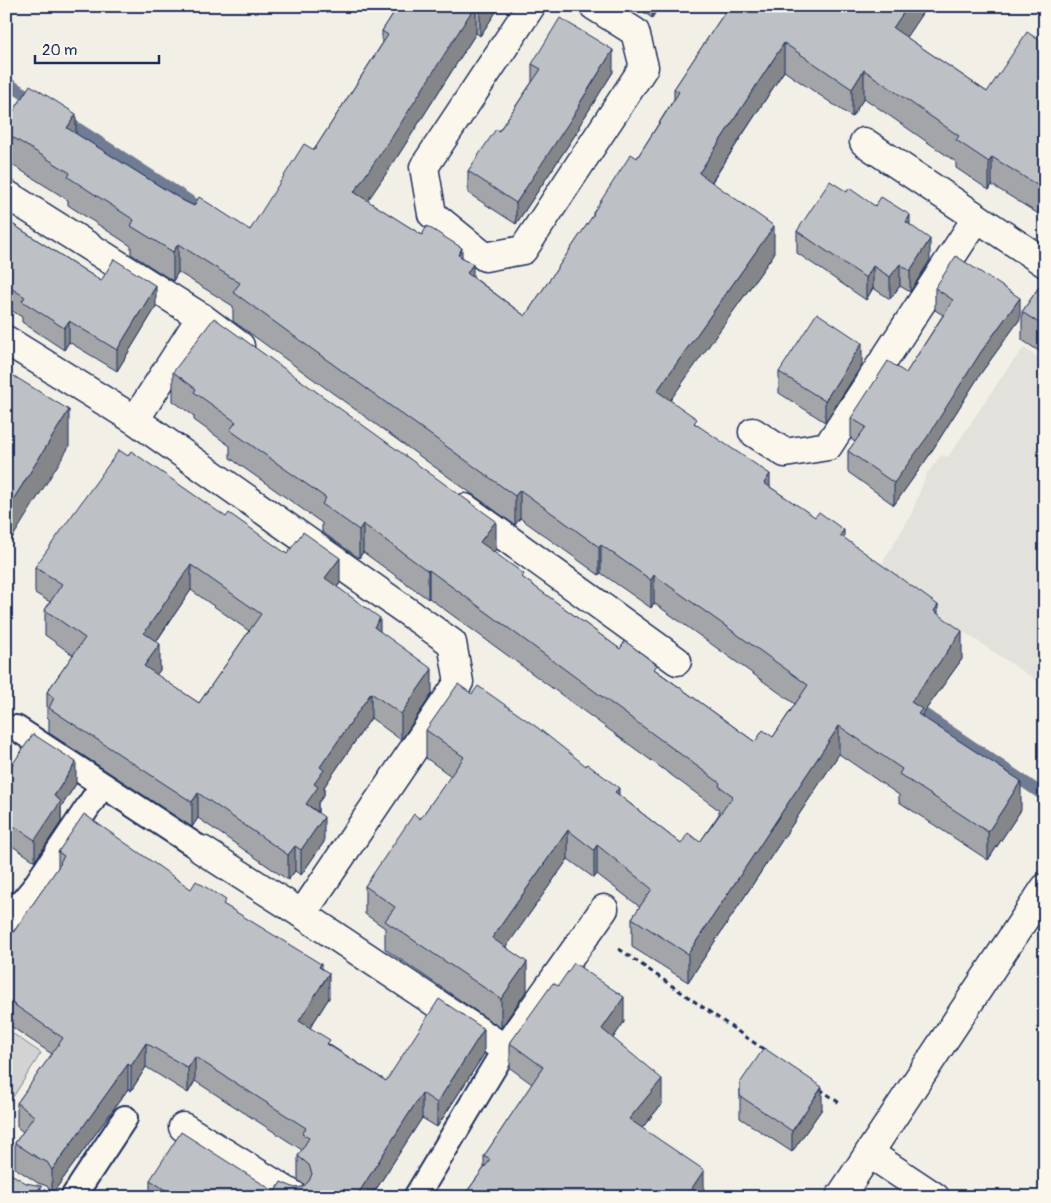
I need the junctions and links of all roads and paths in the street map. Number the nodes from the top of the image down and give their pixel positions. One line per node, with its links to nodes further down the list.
1 (531, 6): 2 (street)
2 (594, 6)
3 (864, 142): 5 (street)
4 (6, 194): 7 (street)
5 (976, 219): 6 (street); 11 (street)
6 (1045, 263)
7 (201, 317): 9 (street); 10 (street)
8 (6, 340): 10 (street)
9 (257, 358)
10 (135, 420): 18 (street)
11 (752, 432)
12 (443, 492): 13 (street)
13 (677, 661)
14 (6, 728): 15 (lane)
15 (102, 786): 16 (lane); 20 (lane)
16 (202, 850): 18 (street)
17 (1045, 888): 27 (street)
18 (302, 914): 21 (street)
19 (597, 919): 21 (street); 22 (path)
20 (6, 921)
21 (505, 1049): 30 (lane)
22 (768, 1053)
23 (817, 1087): 24 (path)
24 (841, 1104)
25 (125, 1118): 28 (lane)
26 (183, 1127): 29 (street)
27 (869, 1154): 31 (street); 32 (street)
28 (73, 1197)
29 (296, 1197)
30 (416, 1197)
31 (840, 1197)
32 (935, 1197)

